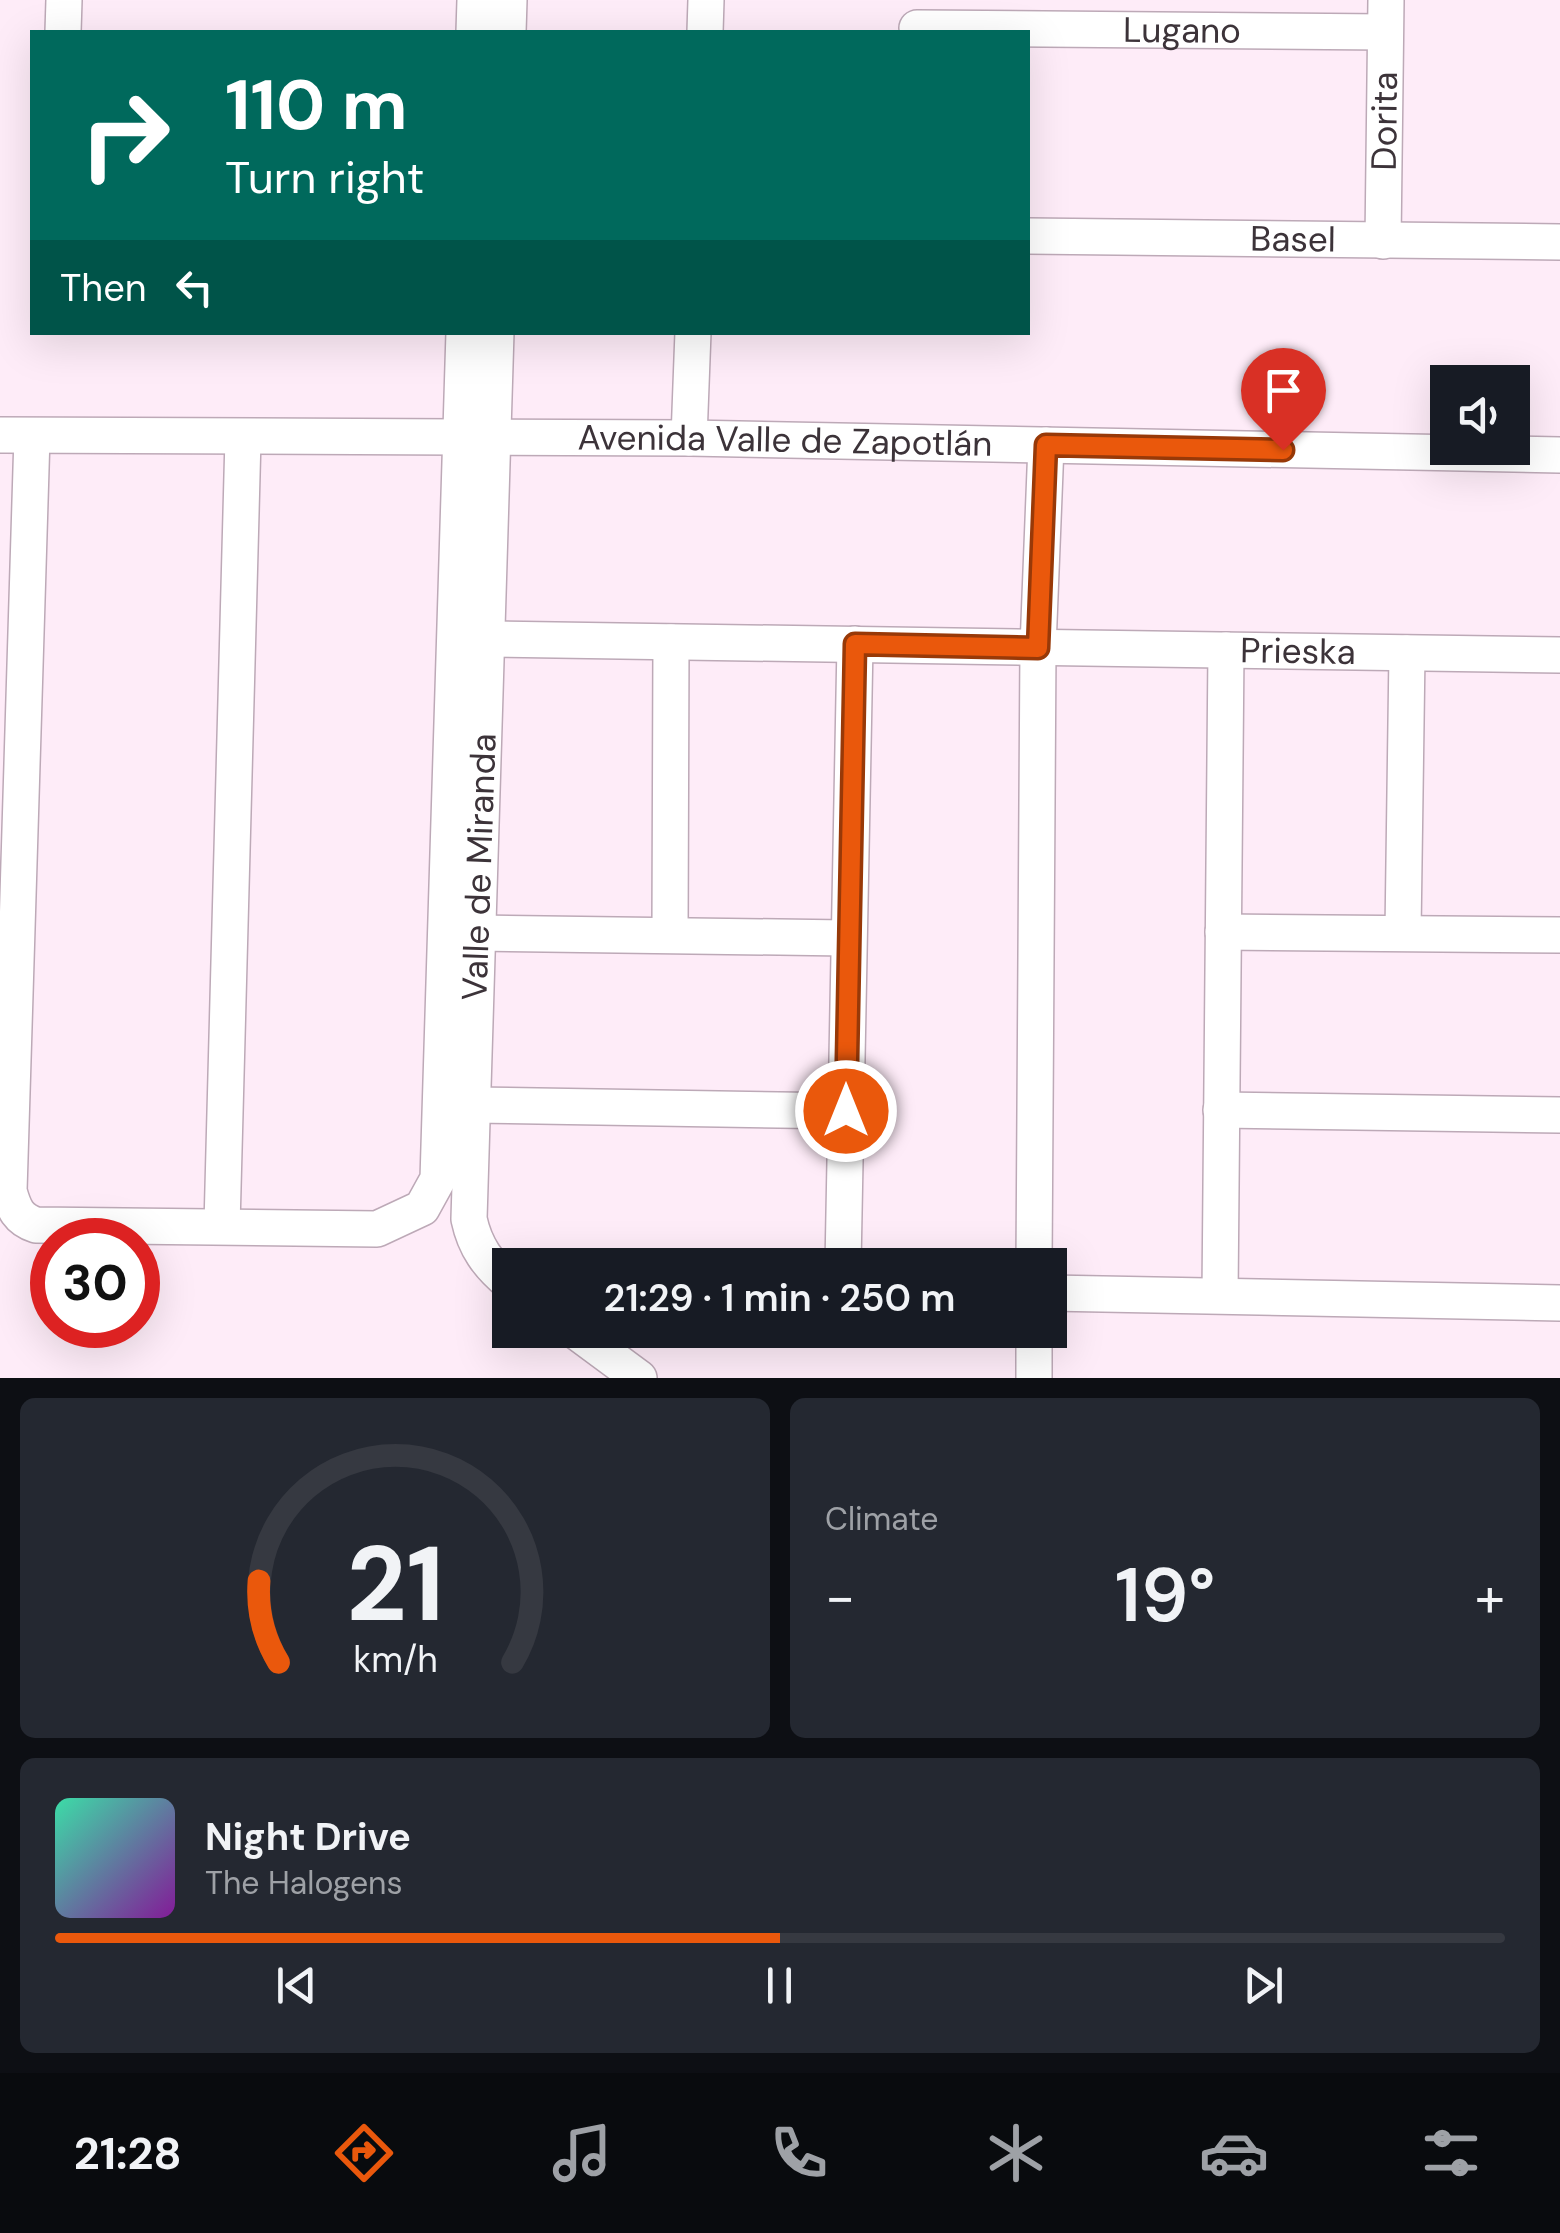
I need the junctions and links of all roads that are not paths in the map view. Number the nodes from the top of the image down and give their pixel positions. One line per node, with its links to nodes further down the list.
1 (64, 0): 7 (street)
2 (475, 0): 8 (street)
3 (509, 0): 9 (street)
4 (706, 0): 10 (street)
5 (1385, 16): 6 (street, Lugano); 12 (street, Dorita)
6 (917, 20)
7 (63, 30)
8 (474, 30)
9 (508, 30)
10 (705, 30)
11 (1030, 236): 12 (street, Basel)
12 (1383, 241): 13 (street, Basel)
13 (1560, 242)
14 (464, 335): 18 (street)
15 (495, 335): 18 (street)
16 (693, 335): 20 (street)
17 (16, 436): 19 (street, Avenida Valle de Zapotlán); 30 (street)
18 (476, 437): 19 (street, Avenida Valle de Zapotlán); 20 (street, Avenida Valle de Zapotlán); 23 (street, Valle de Miranda); 43 (street)
19 (243, 438): 43 (street)
20 (689, 438): 21 (street, Avenida Valle de Zapotlán)
21 (1046, 445): 22 (street, Avenida Valle de Zapotlán); 26 (street)
22 (1560, 455)
23 (486, 639): 24 (street, Prieska); 34 (street, Valle de Miranda)
24 (671, 642): 25 (street, Prieska); 35 (street)
25 (855, 644): 26 (street, Prieska); 37 (street)
26 (1038, 648): 27 (street, Prieska); 45 (street)
27 (1226, 650): 28 (street, Prieska); 32 (street)
28 (1407, 652): 29 (street, Prieska); 33 (street)
29 (1560, 655)
30 (13, 668): 31 (street)
31 (12, 785): 38 (street)
32 (1223, 932): 33 (street); 40 (street)
33 (1403, 932): 36 (street)
34 (477, 933): 35 (street); 39 (street, Valle de Miranda)
35 (670, 934): 37 (street)
36 (1560, 935)
37 (846, 938): 41 (street)
38 (7, 990): 43 (street)
39 (473, 1104): 41 (street); 46 (street, Valle de Miranda)
40 (1221, 1110): 42 (street); 48 (street)
41 (846, 1111): 44 (street)
42 (1560, 1115)
43 (222, 1225)
44 (843, 1248)
45 (1034, 1248)
46 (492, 1268)
47 (1067, 1294): 48 (street)
48 (1220, 1295): 49 (street)
49 (1560, 1303)
50 (599, 1348): 52 (street)
51 (1034, 1348): 53 (street)
52 (640, 1378)
53 (1034, 1378)

